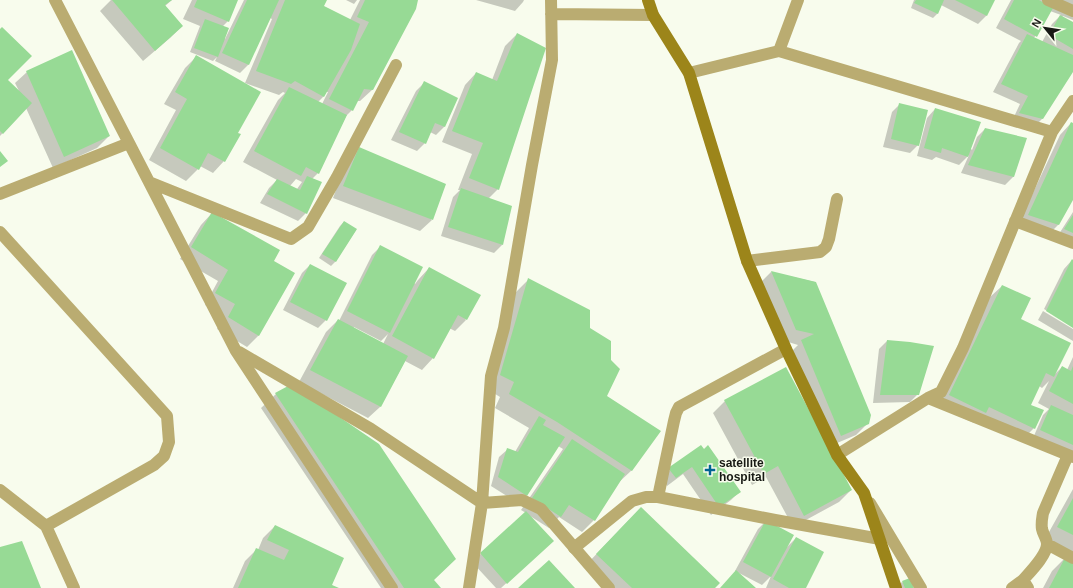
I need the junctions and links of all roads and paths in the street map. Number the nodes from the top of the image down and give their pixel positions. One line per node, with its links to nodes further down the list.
1 (55, 0): 14 (street)
2 (551, 0): 7 (street)
3 (648, 0): 8 (street)
4 (798, 0): 9 (street)
5 (1048, 0): 6 (street)
6 (1073, 12)
7 (551, 14): 8 (street); 30 (street)
8 (653, 15): 11 (street)
9 (779, 51): 11 (street); 13 (street)
10 (396, 65): 15 (street)
11 (689, 73): 21 (street)
12 (1072, 105): 13 (street)
13 (1052, 132): 18 (street)
14 (129, 142): 15 (street); 16 (street)
15 (149, 182): 23 (street)
16 (0, 194)
17 (838, 199): 21 (street)
18 (1015, 221): 20 (street); 24 (street)
19 (0, 232): 31 (street)
20 (1073, 243)
21 (747, 261): 22 (street)
22 (786, 350): 25 (street); 29 (street)
23 (236, 351): 30 (street); 38 (street)
24 (928, 398): 25 (street); 26 (street)
25 (837, 455): 28 (street)
26 (1071, 456): 33 (street)
27 (0, 490): 31 (street)
28 (864, 493): 32 (street); 42 (street)
29 (658, 497): 32 (street); 34 (street)
30 (482, 503): 34 (street); 39 (street)
31 (46, 526): 37 (street)
32 (880, 540): 41 (street)
33 (1047, 544): 35 (street); 36 (street)
34 (574, 548): 40 (street)
35 (1073, 558)
36 (1026, 584): 43 (street)
37 (74, 588)
38 (392, 588)
39 (469, 588)
40 (609, 588)
41 (896, 588)
42 (922, 588)
43 (1012, 588)

